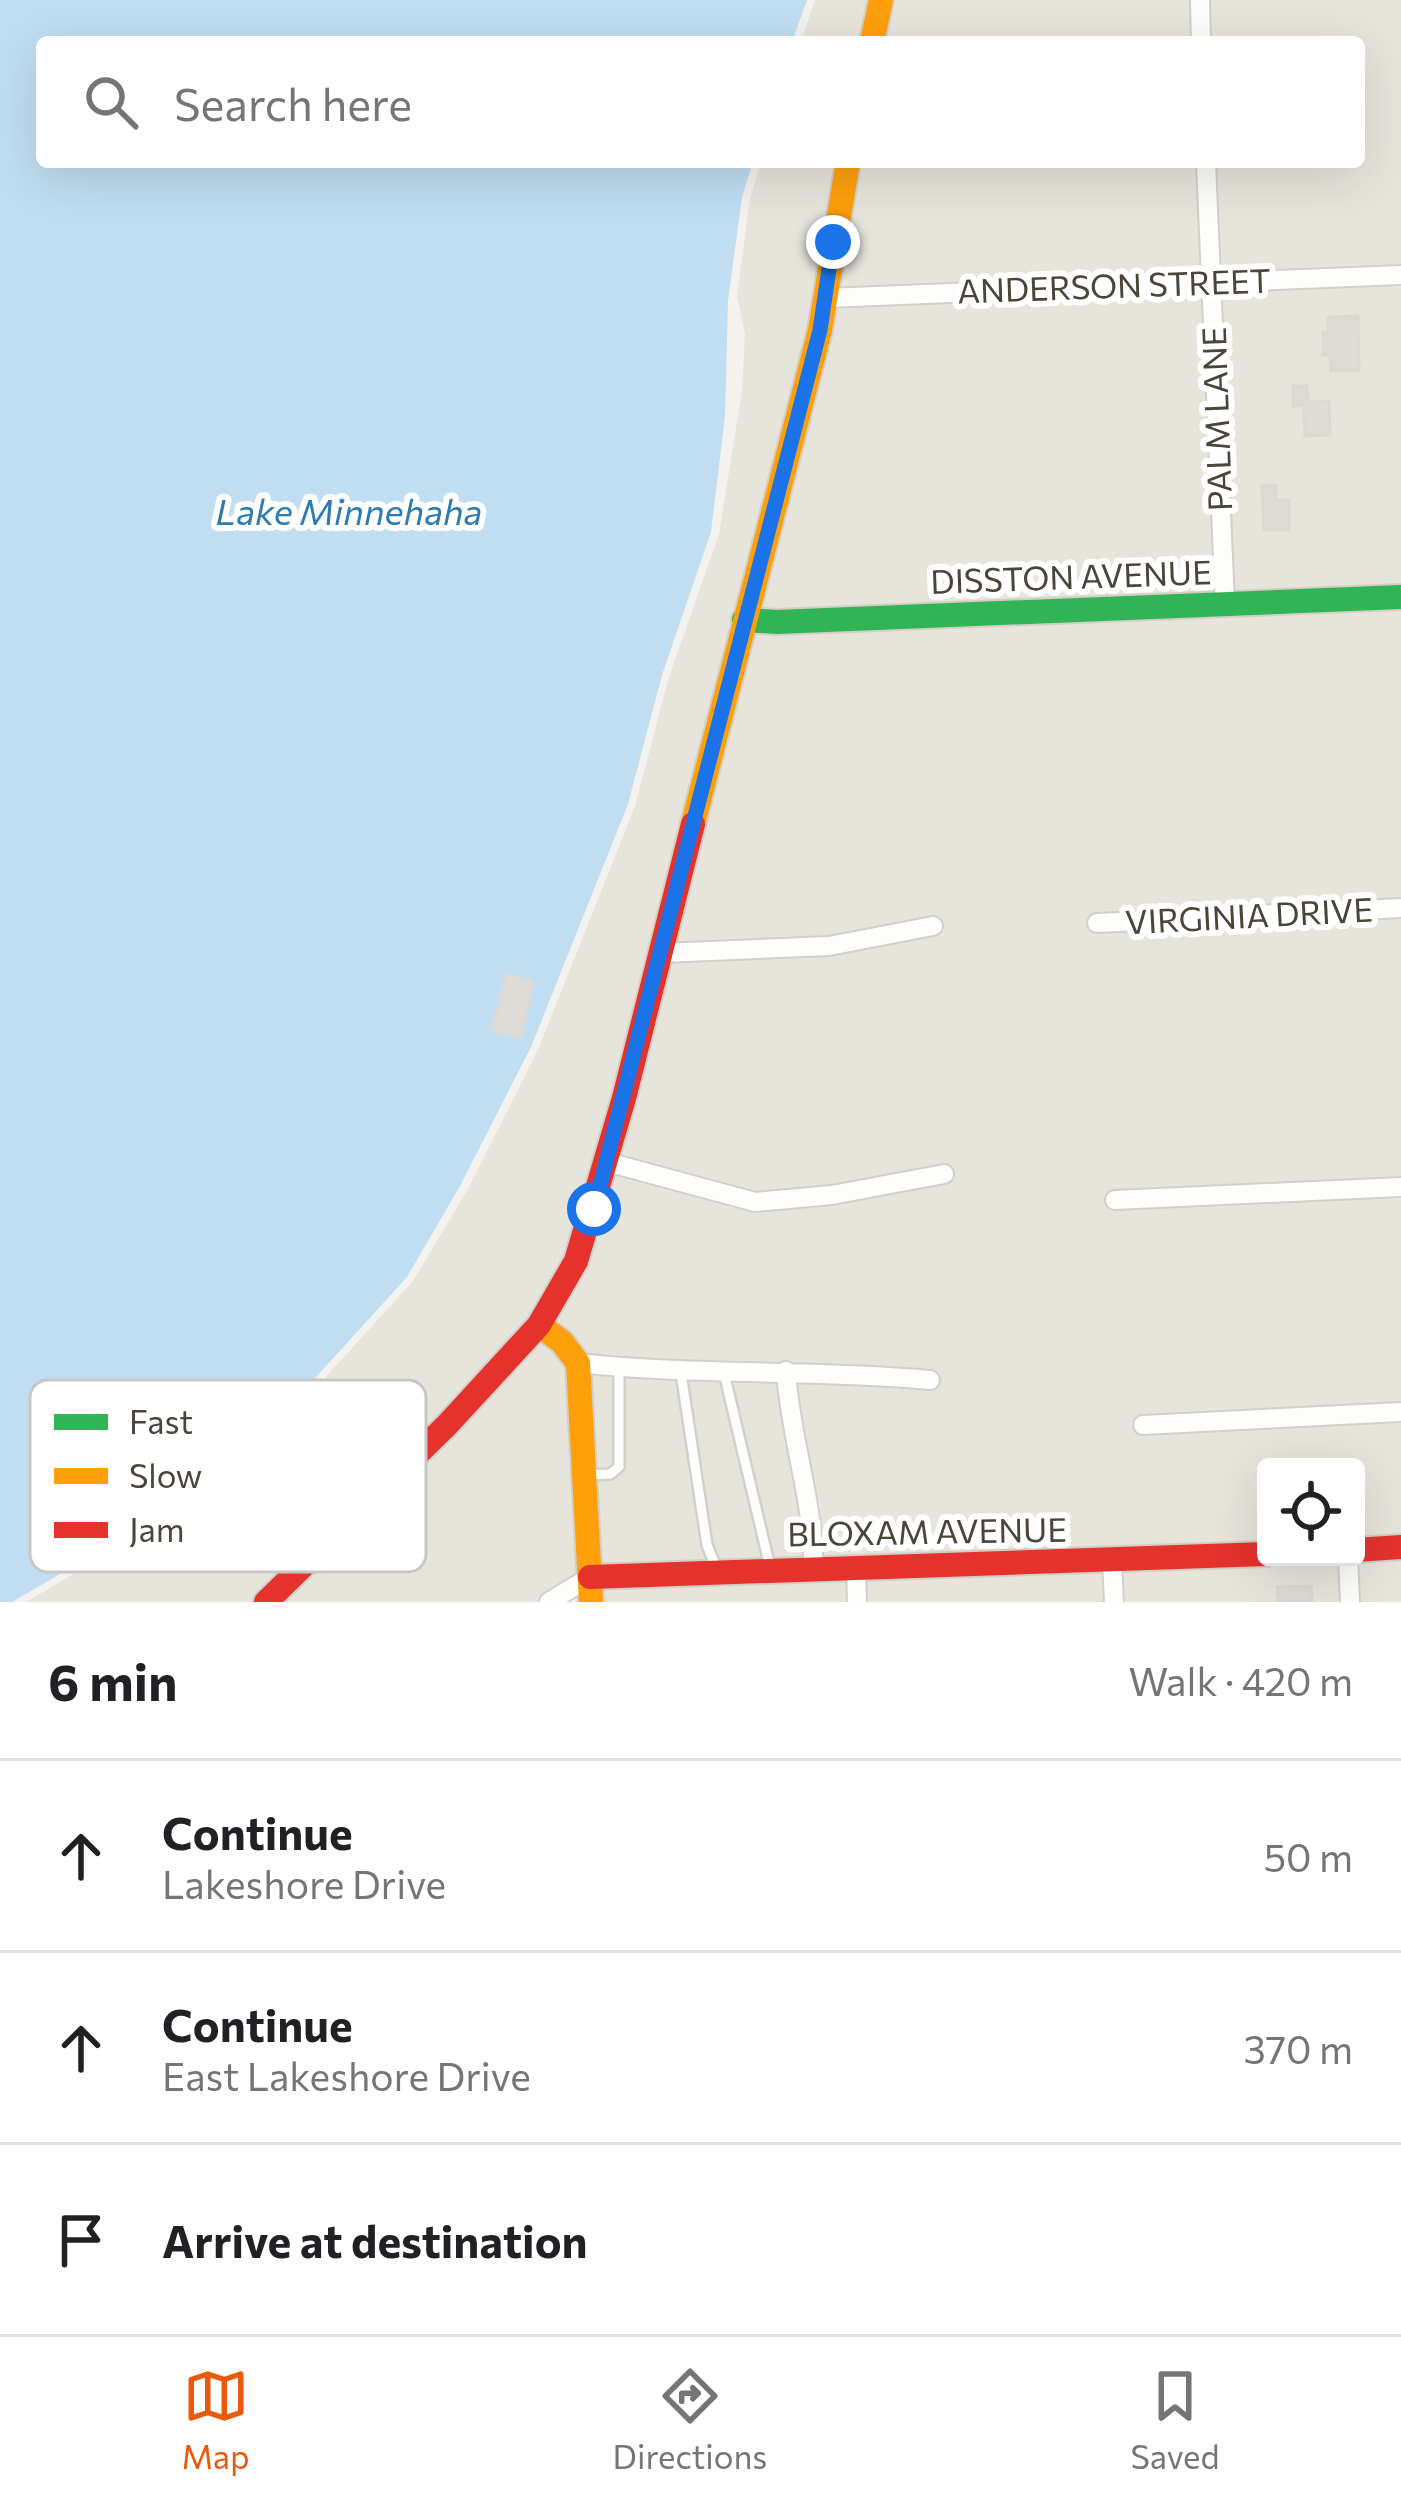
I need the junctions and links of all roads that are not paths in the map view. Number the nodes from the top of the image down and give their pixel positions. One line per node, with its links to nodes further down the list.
1 (880, 0): 3 (street)
2 (1199, 0): 4 (street)
3 (873, 36)
4 (1201, 36)
5 (847, 168): 9 (street)
6 (1206, 168): 8 (street, PALM LANE)
7 (1401, 274): 8 (street, ANDERSON STREET)
8 (1212, 282): 9 (street, ANDERSON STREET); 11 (street, PALM LANE)
9 (827, 298): 12 (street)
10 (1401, 596): 11 (street, DISSTON AVENUE)
11 (1225, 604): 12 (street, DISSTON AVENUE)
12 (744, 620): 16 (street)
13 (1401, 908): 14 (street, VIRGINIA DRIVE)
14 (1097, 923)
15 (933, 926): 16 (street)
16 (662, 953): 17 (street)
17 (607, 1162): 18 (street); 21 (street)
18 (944, 1174)
19 (1401, 1187): 20 (street)
20 (1115, 1200)
21 (539, 1325): 22 (street); 30 (street)
22 (578, 1363): 23 (street); 31 (street)
23 (619, 1367): 25 (street); 31 (lane)
24 (786, 1371): 26 (street); 27 (street); 38 (street)
25 (681, 1372): 26 (street); 40 (lane)
26 (724, 1373): 39 (lane)
27 (930, 1380)
28 (1401, 1412): 29 (street)
29 (1143, 1424)
30 (426, 1446)
31 (583, 1475): 42 (street)
32 (1401, 1547): 33 (street)
33 (1365, 1549)
34 (1257, 1554): 35 (street, BLOXAM AVENUE)
35 (1112, 1561): 36 (street, BLOXAM AVENUE); 46 (street)
36 (856, 1565): 38 (street, BLOXAM AVENUE); 45 (street)
37 (1348, 1566): 47 (street)
38 (813, 1567): 39 (street, BLOXAM AVENUE)
39 (771, 1569): 40 (street, BLOXAM AVENUE)
40 (719, 1571): 42 (street, BLOXAM AVENUE)
41 (297, 1572): 43 (street)
42 (590, 1589): 44 (street)
43 (266, 1602)
44 (549, 1602)
45 (857, 1602)
46 (1114, 1602)
47 (1350, 1602)

